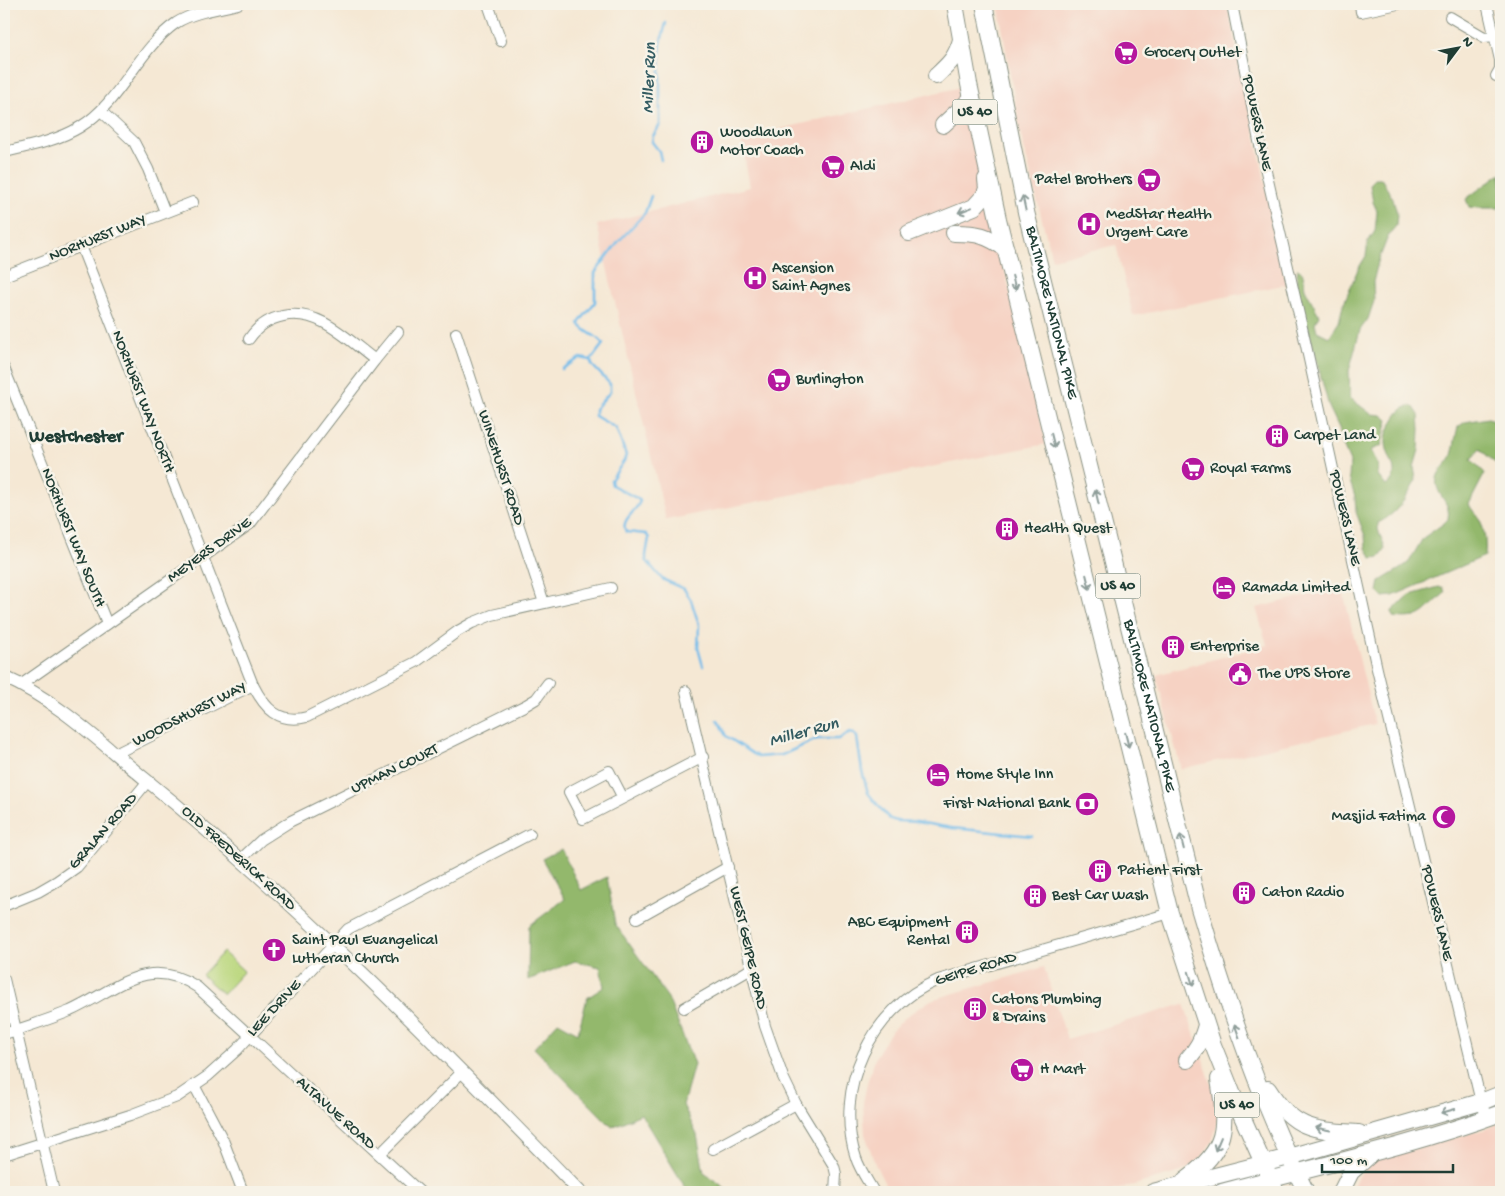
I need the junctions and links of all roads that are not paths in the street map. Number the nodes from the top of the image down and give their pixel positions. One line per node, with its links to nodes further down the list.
1 (238, 4): 16 (street)
2 (488, 4): 12 (street)
3 (954, 4): 11 (main road, BALTIMORE NATIONAL PIKE / US 40)
4 (984, 4): 60 (main road, BALTIMORE NATIONAL PIKE / US 40, one-way to 4)
5 (1232, 4): 65 (street, POWERS LANE)
6 (1360, 4): 7 (street)
7 (1398, 4)
8 (1487, 4): 10 (street)
9 (1450, 17): 10 (street)
10 (1495, 36): 13 (street)
11 (961, 39): 15 (main road, BALTIMORE NATIONAL PIKE / US 40); 15 (main road)
12 (501, 41)
13 (1501, 59): 14 (street)
14 (1496, 76)
15 (970, 91): 17 (main road); 19 (main road, BALTIMORE NATIONAL PIKE / US 40)
16 (101, 110): 18 (street); 21 (street)
17 (943, 124)
18 (4, 152)
19 (984, 155): 22 (main road, one-way to 22); 25 (main road, BALTIMORE NATIONAL PIKE / US 40)
20 (193, 202): 21 (street, NORHURST WAY)
21 (165, 212): 24 (street, NORHURST WAY)
22 (909, 233)
23 (954, 233): 25 (main road)
24 (81, 246): 26 (street, NORHURST WAY); 32 (street, NORHURST WAY NORTH)
25 (1006, 249): 49 (main road, BALTIMORE NATIONAL PIKE / US 40, one-way to 49)
26 (4, 276)
27 (398, 332): 30 (street, MEYERS DRIVE)
28 (456, 333): 34 (street, WINEHURST ROAD)
29 (249, 340): 30 (street)
30 (374, 360): 32 (street, MEYERS DRIVE)
31 (4, 368): 35 (street, NORHURST WAY SOUTH)
32 (203, 557): 35 (street, MEYERS DRIVE); 39 (street, WOODSHURST WAY)
33 (612, 588): 34 (street)
34 (544, 603): 39 (street)
35 (107, 624): 38 (street, MEYERS DRIVE)
36 (4, 677): 38 (street, OLD FREDERICK ROAD)
37 (548, 683): 46 (street, UPMAN COURT)
38 (22, 684): 41 (street, OLD FREDERICK ROAD)
39 (253, 685): 41 (street, WOODSHURST WAY)
40 (686, 691): 42 (street, WEST GEIPE ROAD)
41 (115, 754): 43 (street, OLD FREDERICK ROAD)
42 (703, 757): 44 (street); 47 (street, WEST GEIPE ROAD)
43 (148, 781): 46 (street, OLD FREDERICK ROAD); 48 (street, GRALAN ROAD)
44 (623, 798): 44 (street)
45 (530, 834): 51 (street, LEE DRIVE)
46 (241, 859): 51 (street, OLD FREDERICK ROAD)
47 (728, 867): 50 (street); 52 (street, WEST GEIPE ROAD)
48 (4, 906)
49 (1170, 913): 55 (main road, BALTIMORE NATIONAL PIKE / US 40, one-way to 55); 84 (street, GEIPE ROAD)
50 (638, 918)
51 (333, 946): 58 (street, LEE DRIVE); 62 (street, OLD FREDERICK ROAD)
52 (751, 969): 54 (street); 66 (street, WEST GEIPE ROAD)
53 (4, 980): 56 (street)
54 (684, 1008)
55 (1206, 1025): 59 (main road, BALTIMORE NATIONAL PIKE / US 40); 61 (main road)
56 (16, 1030): 57 (street, ALTAVUE ROAD); 58 (street, ALTAVUE ROAD); 69 (street)
57 (4, 1034)
58 (250, 1036): 63 (street, LEE DRIVE); 72 (street, ALTAVUE ROAD)
59 (1213, 1045): 75 (main road, BALTIMORE NATIONAL PIKE / US 40); 77 (main road, one-way to 77)
60 (1246, 1055): 68 (main road, one-way to 60); 74 (main road, BALTIMORE NATIONAL PIKE / US 40)
61 (1186, 1060)
62 (462, 1072): 72 (street); 82 (street, OLD FREDERICK ROAD)
63 (194, 1085): 69 (street, LEE DRIVE); 80 (street)
64 (1501, 1094): 65 (main road)
65 (1481, 1102): 67 (street, POWERS LANE); 68 (main road, one-way to 68)
66 (796, 1104): 70 (street); 83 (street, WEST GEIPE ROAD)
67 (1494, 1116): 71 (main road)
68 (1371, 1134): 74 (main road)
69 (43, 1143): 73 (street, LEE DRIVE); 79 (street)
70 (712, 1149)
71 (1373, 1152): 76 (main road); 88 (main road)
72 (380, 1154): 81 (street, ALTAVUE ROAD)
73 (4, 1155)
74 (1289, 1157): 75 (main road); 76 (main road, BALTIMORE NATIONAL PIKE / US 40)
75 (1263, 1164): 77 (main road); 78 (main road, BALTIMORE NATIONAL PIKE / US 40)
76 (1297, 1173): 78 (main road); 87 (main road, BALTIMORE NATIONAL PIKE / US 40)
77 (1178, 1185): 85 (main road)
78 (1273, 1186): 86 (main road)
79 (54, 1192)
80 (243, 1192)
81 (420, 1192)
82 (580, 1192)
83 (835, 1192)
84 (874, 1192)
85 (1153, 1192)
86 (1222, 1192)
87 (1306, 1192)
88 (1341, 1192)

